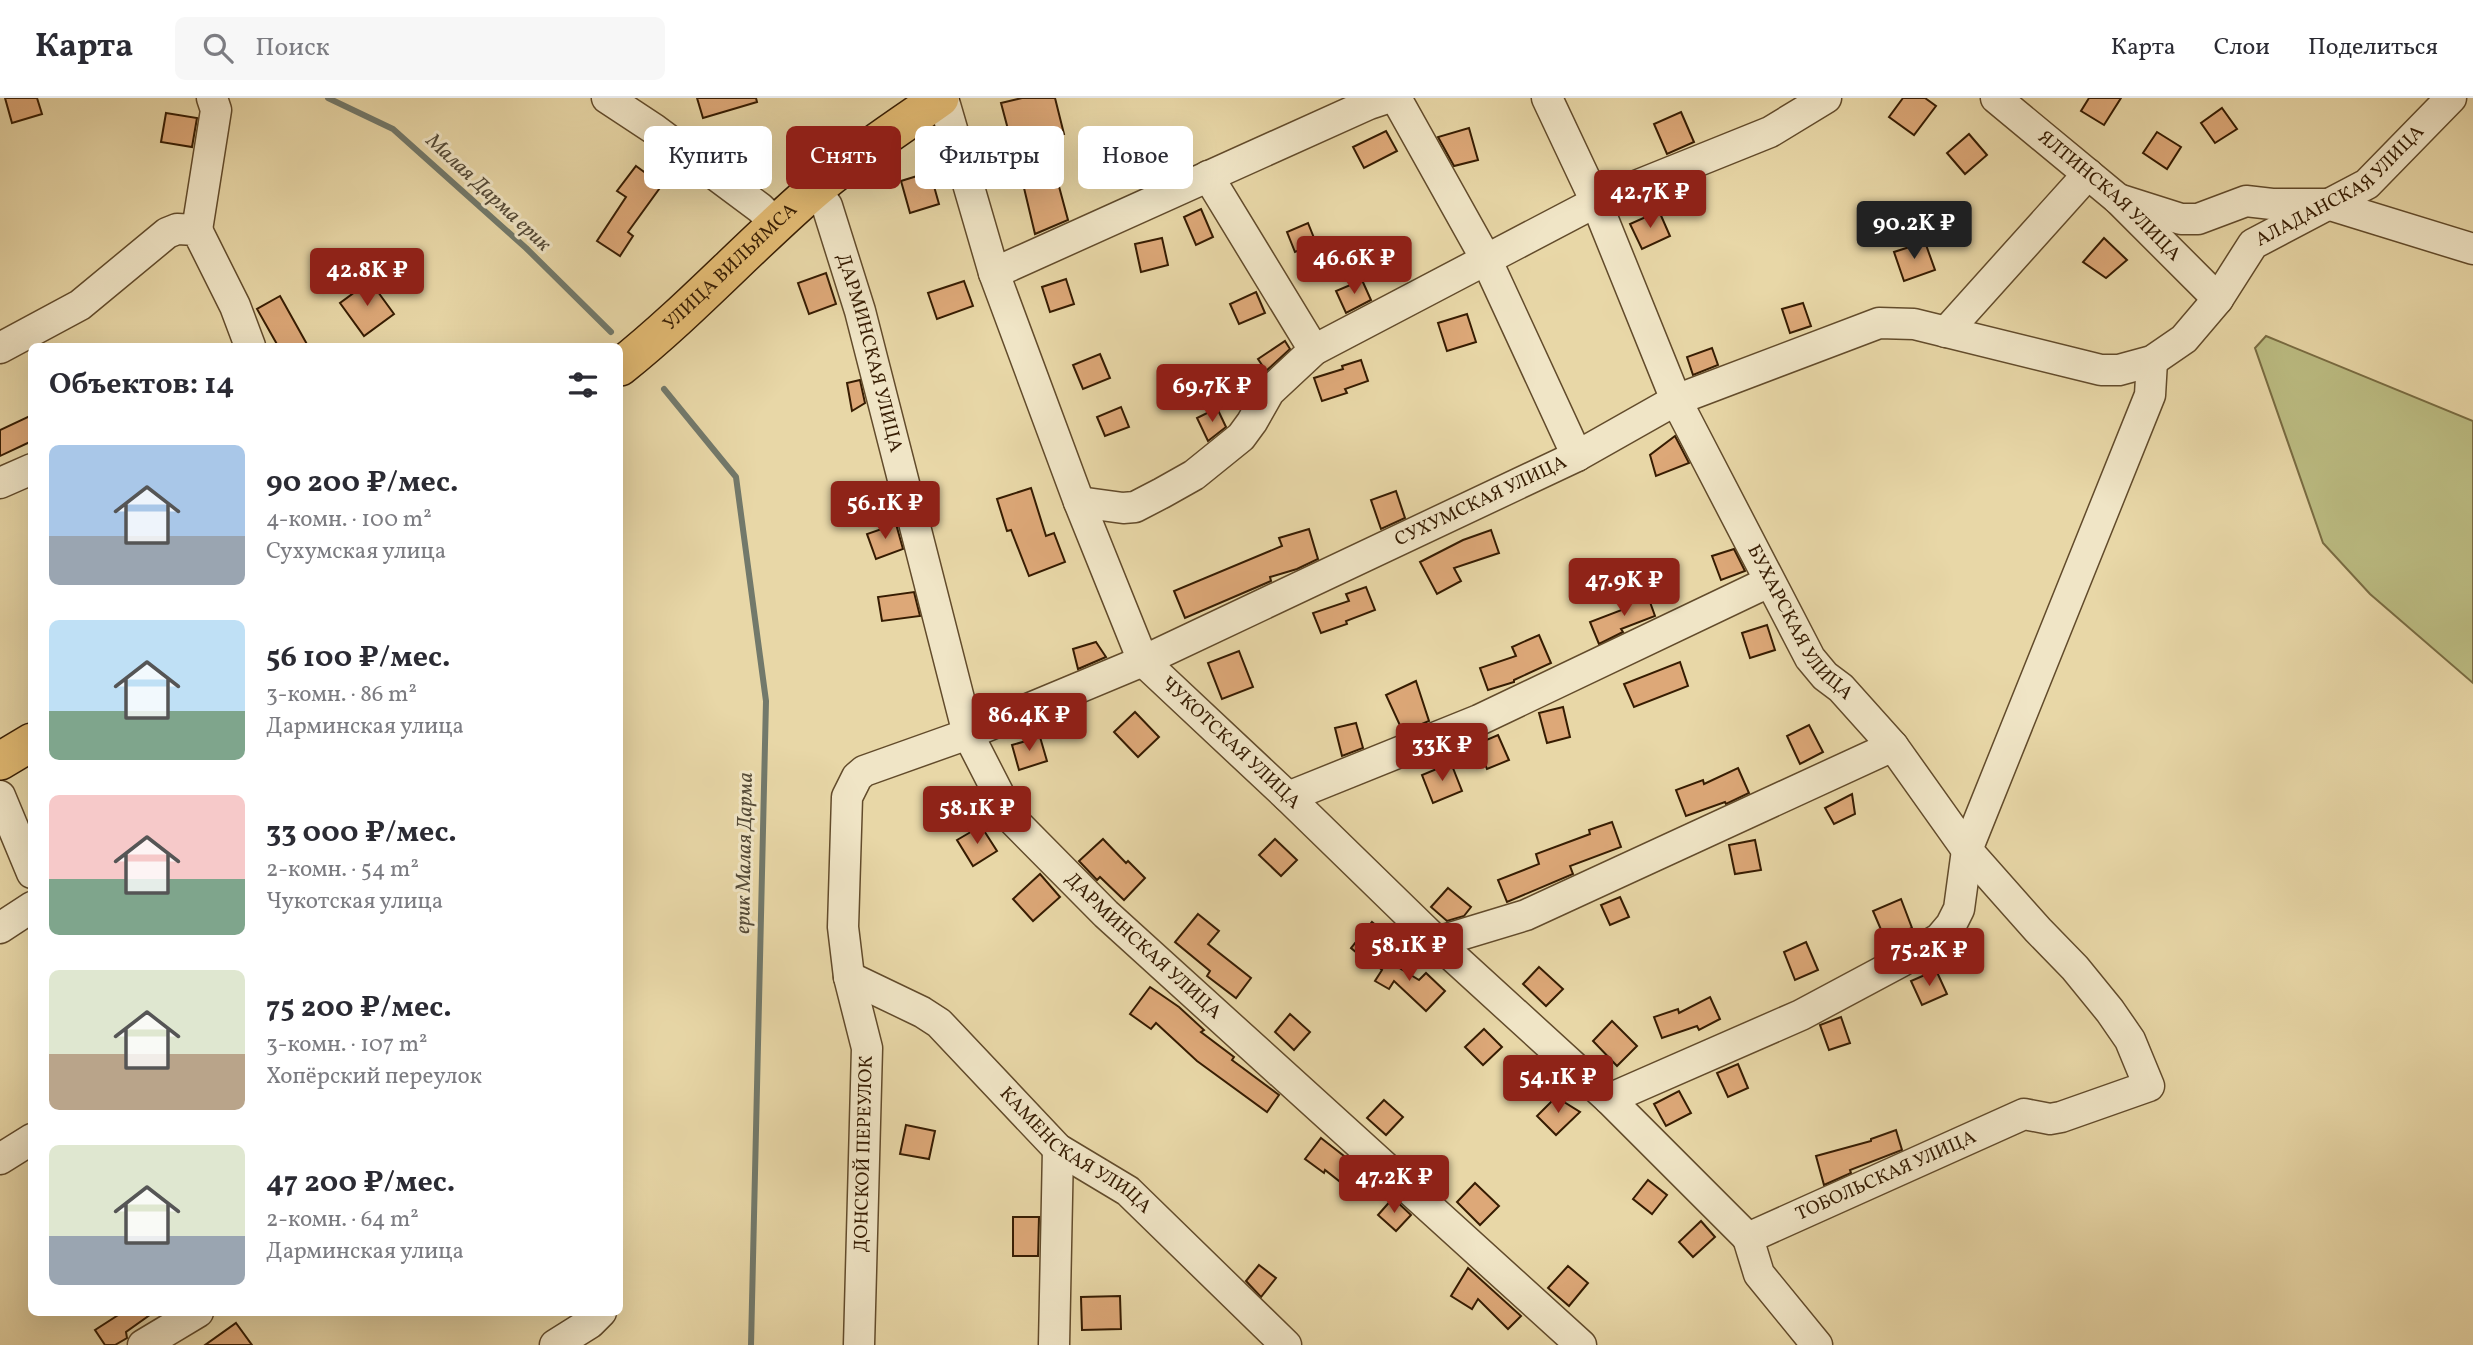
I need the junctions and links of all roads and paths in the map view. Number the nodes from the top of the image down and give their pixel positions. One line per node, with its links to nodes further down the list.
1 (212, 98): 21 (street)
2 (607, 98): 11 (street)
3 (653, 98): 12 (street)
4 (942, 98): 16 (main road, УЛИЦА ВИЛЬЯМСА); 24 (street, ЧУКОТСКАЯ УЛИЦА)
5 (1387, 98): 14 (street)
6 (1396, 98): 23 (street)
7 (1547, 98): 18 (street, БУХАРСКАЯ УЛИЦА)
8 (1826, 98): 18 (street)
9 (1996, 98): 13 (street, ЯЛТИНСКАЯ УЛИЦА)
10 (2451, 98): 19 (street, АЛАДАНСКАЯ УЛИЦА)
11 (649, 126)
12 (654, 126)
13 (2088, 174): 17 (street, ЯЛТИНСКАЯ УЛИЦА); 26 (street)
14 (1208, 176): 24 (street); 29 (street)
15 (735, 189): 20 (street)
16 (815, 190): 20 (main road, УЛИЦА ВИЛЬЯМСА); 40 (street, ДАРМИНСКАЯ УЛИЦА)
17 (2118, 199): 19 (street); 25 (street, ЯЛТИНСКАЯ УЛИЦА)
18 (1596, 202): 23 (street); 33 (street, БУХАРСКАЯ УЛИЦА)
19 (2327, 204): 22 (street); 25 (street, АЛАДАНСКАЯ УЛИЦА)
20 (776, 225): 31 (main road, УЛИЦА ВИЛЬЯМСА)
21 (197, 230): 27 (street); 28 (street)
22 (2473, 249)
23 (1486, 259): 29 (street); 34 (street)
24 (994, 273): 37 (street, ЧУКОТСКАЯ УЛИЦА)
25 (2218, 299): 30 (street, АЛАДАНСКАЯ УЛИЦА)
26 (1946, 332): 32 (street, СУХУМСКАЯ УЛИЦА); 33 (street, СУХУМСКАЯ УЛИЦА)
27 (249, 343)
28 (0, 348)
29 (1314, 351): 37 (street)
30 (2152, 361): 32 (street, АЛАДАНСКАЯ УЛИЦА); 45 (street)
31 (623, 365)
32 (2101, 370)
33 (1676, 400): 34 (street, СУХУМСКАЯ УЛИЦА); 38 (street, БУХАРСКАЯ УЛИЦА)
34 (1577, 456): 39 (street, СУХУМСКАЯ УЛИЦА)
35 (28, 471): 36 (street)
36 (0, 484)
37 (1079, 502): 39 (street, ЧУКОТСКАЯ УЛИЦА)
38 (1769, 583): 41 (street, БУХАРСКАЯ УЛИЦА); 44 (street)
39 (1143, 661): 40 (street, СУХУМСКАЯ УЛИЦА); 44 (street, ЧУКОТСКАЯ УЛИЦА)
40 (968, 734): 42 (street, СУХУМСКАЯ УЛИЦА); 59 (street, ДАРМИНСКАЯ УЛИЦА)
41 (1893, 746): 45 (street, БУХАРСКАЯ УЛИЦА); 49 (street)
42 (872, 768): 50 (street, ДОНСКОЙ ПЕРЕУЛОК)
43 (0, 796): 46 (street)
44 (1288, 797): 49 (street, ЧУКОТСКАЯ УЛИЦА)
45 (1967, 850): 51 (street, БУХАРСКАЯ УЛИЦА); 52 (street)
46 (28, 863)
47 (28, 910): 48 (street)
48 (0, 928)
49 (1437, 942): 52 (street, ЧУКОТСКАЯ УЛИЦА)
50 (849, 977): 54 (street, КАМЕНСКАЯ УЛИЦА); 62 (street, ДОНСКОЙ ПЕРЕУЛОК)
51 (2148, 1086): 56 (street, ТОБОЛЬСКАЯ УЛИЦА)
52 (1609, 1099): 56 (street, ЧУКОТСКАЯ УЛИЦА)
53 (28, 1142): 55 (street)
54 (1058, 1149): 63 (street); 64 (street, КАМЕНСКАЯ УЛИЦА)
55 (0, 1159)
56 (1748, 1238): 65 (street)
57 (190, 1316): 60 (street)
58 (597, 1316): 61 (street)
59 (1574, 1342)
60 (143, 1345)
61 (555, 1345)
62 (859, 1345)
63 (1054, 1345)
64 (1286, 1345)
65 (1817, 1345)

